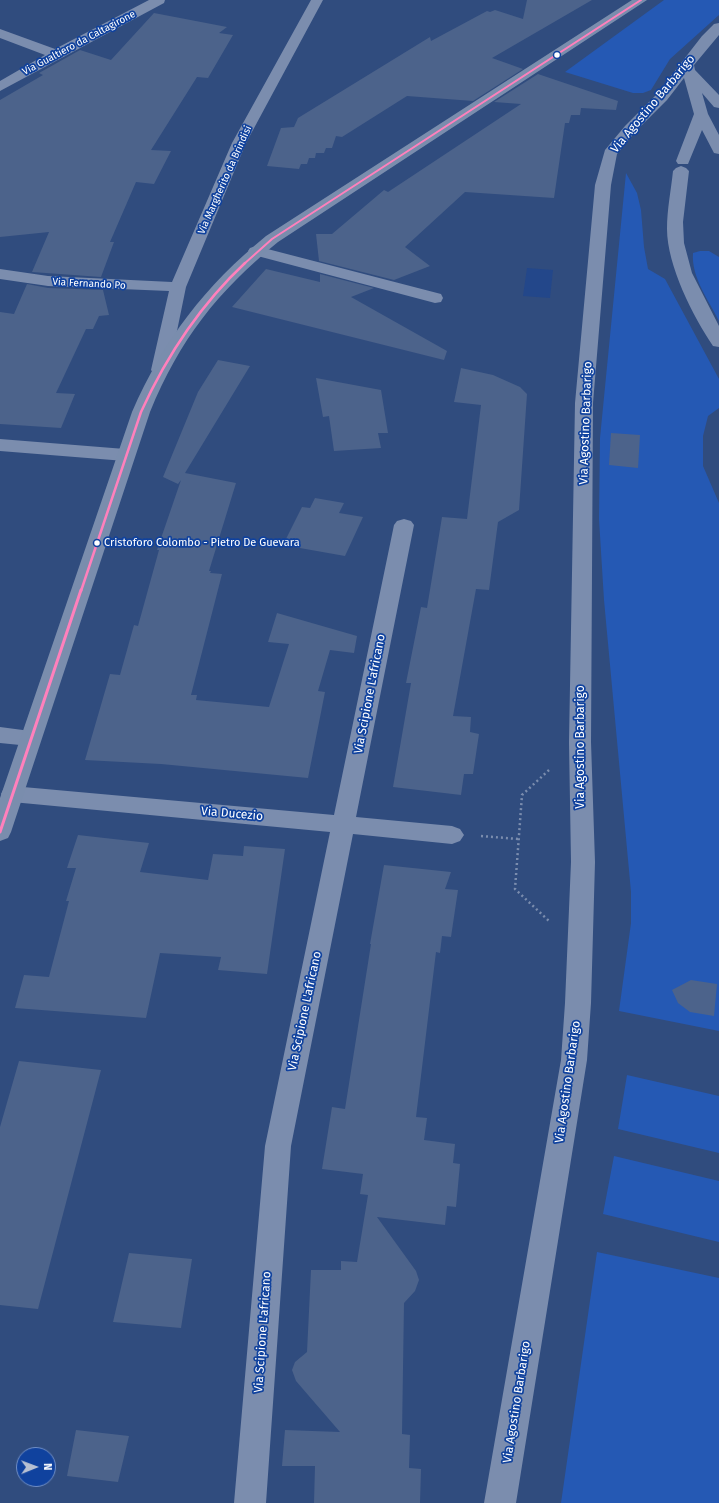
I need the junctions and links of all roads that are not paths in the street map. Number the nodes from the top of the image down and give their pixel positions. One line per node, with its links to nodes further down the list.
1 (159, 0): 6 (street, Via Gualtiero da Caltagirone)
2 (317, 0): 14 (street, Via Margherito da Brindisi)
3 (641, 0): 12 (main road)
4 (719, 27): 7 (street, Via Agostino Barbarigo)
5 (0, 33): 6 (street)
6 (56, 54): 8 (street, Via Gualtiero da Caltagirone)
7 (687, 65): 9 (street); 10 (street); 28 (street, Via Agostino Barbarigo)
8 (0, 86)
9 (719, 104)
10 (701, 114): 11 (street); 16 (street)
11 (719, 150)
12 (256, 251): 15 (street); 17 (main road)
13 (0, 274): 14 (street, Via Fernando Po)
14 (178, 287): 17 (street, Via Margherito da Brindisi)
15 (435, 298)
16 (719, 342)
17 (160, 370): 19 (main road)
18 (0, 445): 19 (street)
19 (125, 455): 22 (main road)
20 (404, 525): 24 (street, Via Scipione L'africano)
21 (0, 735): 22 (street)
22 (30, 738): 23 (main road)
23 (12, 794): 24 (street, Via Ducezio); 25 (main road)
24 (344, 824): 26 (street, Via Ducezio); 27 (street, Via Scipione L'africano)
25 (0, 832)
26 (452, 835)
27 (250, 1503)
28 (500, 1503)

